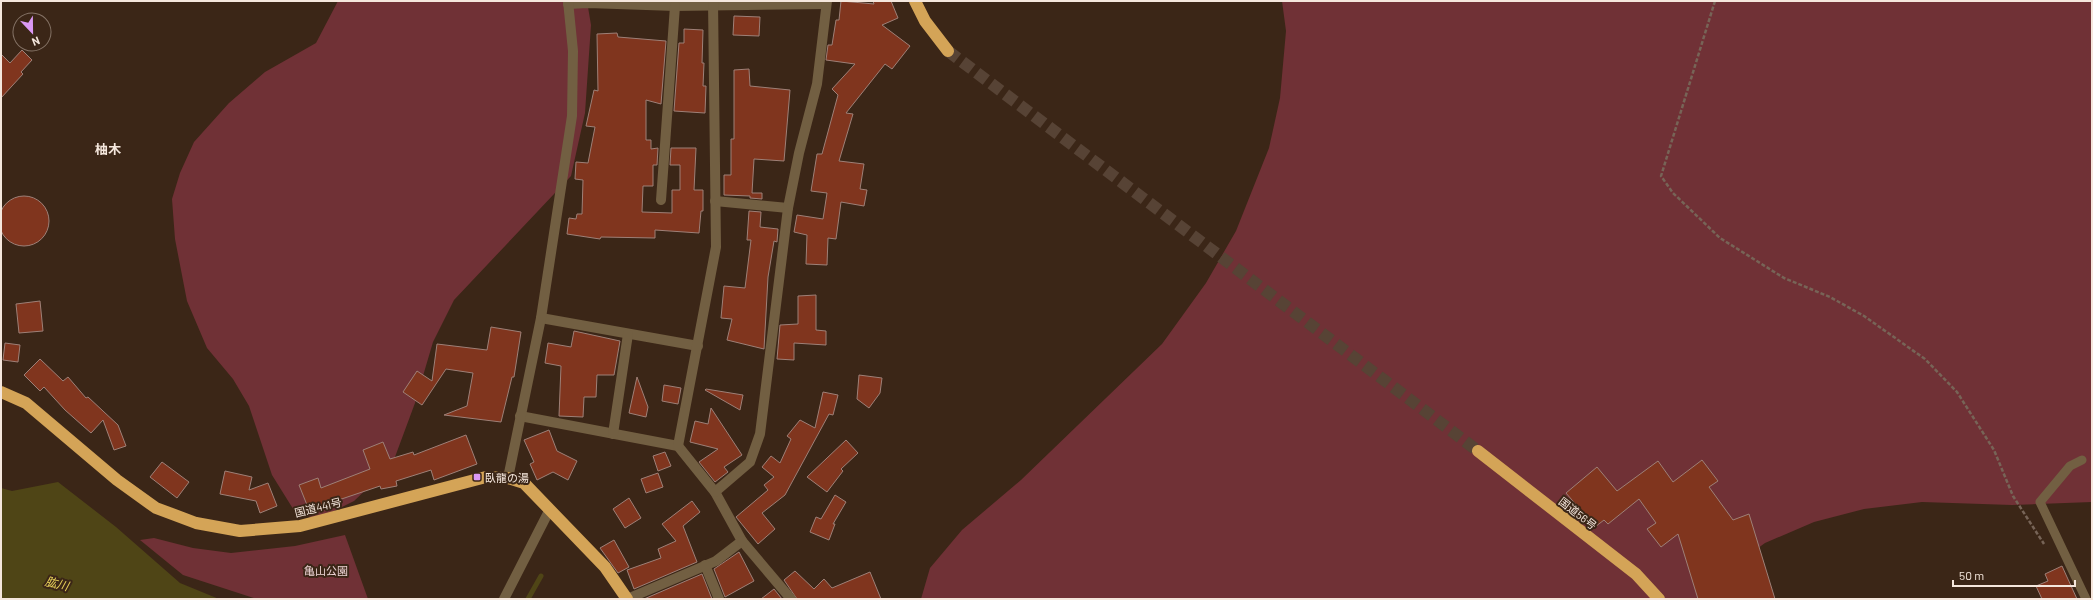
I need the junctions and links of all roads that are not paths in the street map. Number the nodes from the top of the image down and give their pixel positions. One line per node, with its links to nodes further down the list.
1 (915, 1): 6 (highway)
2 (568, 2): 5 (street); 10 (street)
3 (826, 2): 4 (street); 9 (street)
4 (714, 3): 5 (street); 8 (street)
5 (675, 6): 7 (street)
6 (948, 51)
7 (660, 200)
8 (715, 200): 9 (street); 12 (street)
9 (788, 208): 20 (street)
10 (541, 318): 11 (street); 14 (street)
11 (628, 334): 12 (street); 15 (street)
12 (698, 346): 16 (street)
13 (1, 392): 19 (highway, 国道441号)
14 (520, 416): 15 (street); 19 (street)
15 (613, 434): 16 (street)
16 (678, 446): 20 (street)
17 (1478, 451): 28 (highway, 国道56号)
18 (2082, 460): 29 (lane)
19 (508, 478): 21 (highway, 国道441号)
20 (714, 492): 22 (street)
21 (549, 511): 24 (street); 25 (highway, 国道441号)
22 (742, 541): 23 (street); 27 (street)
23 (705, 565): 25 (street); 26 (street)
24 (504, 599)
25 (627, 599)
26 (718, 599)
27 (791, 599)
28 (1659, 599)
29 (2086, 599)

